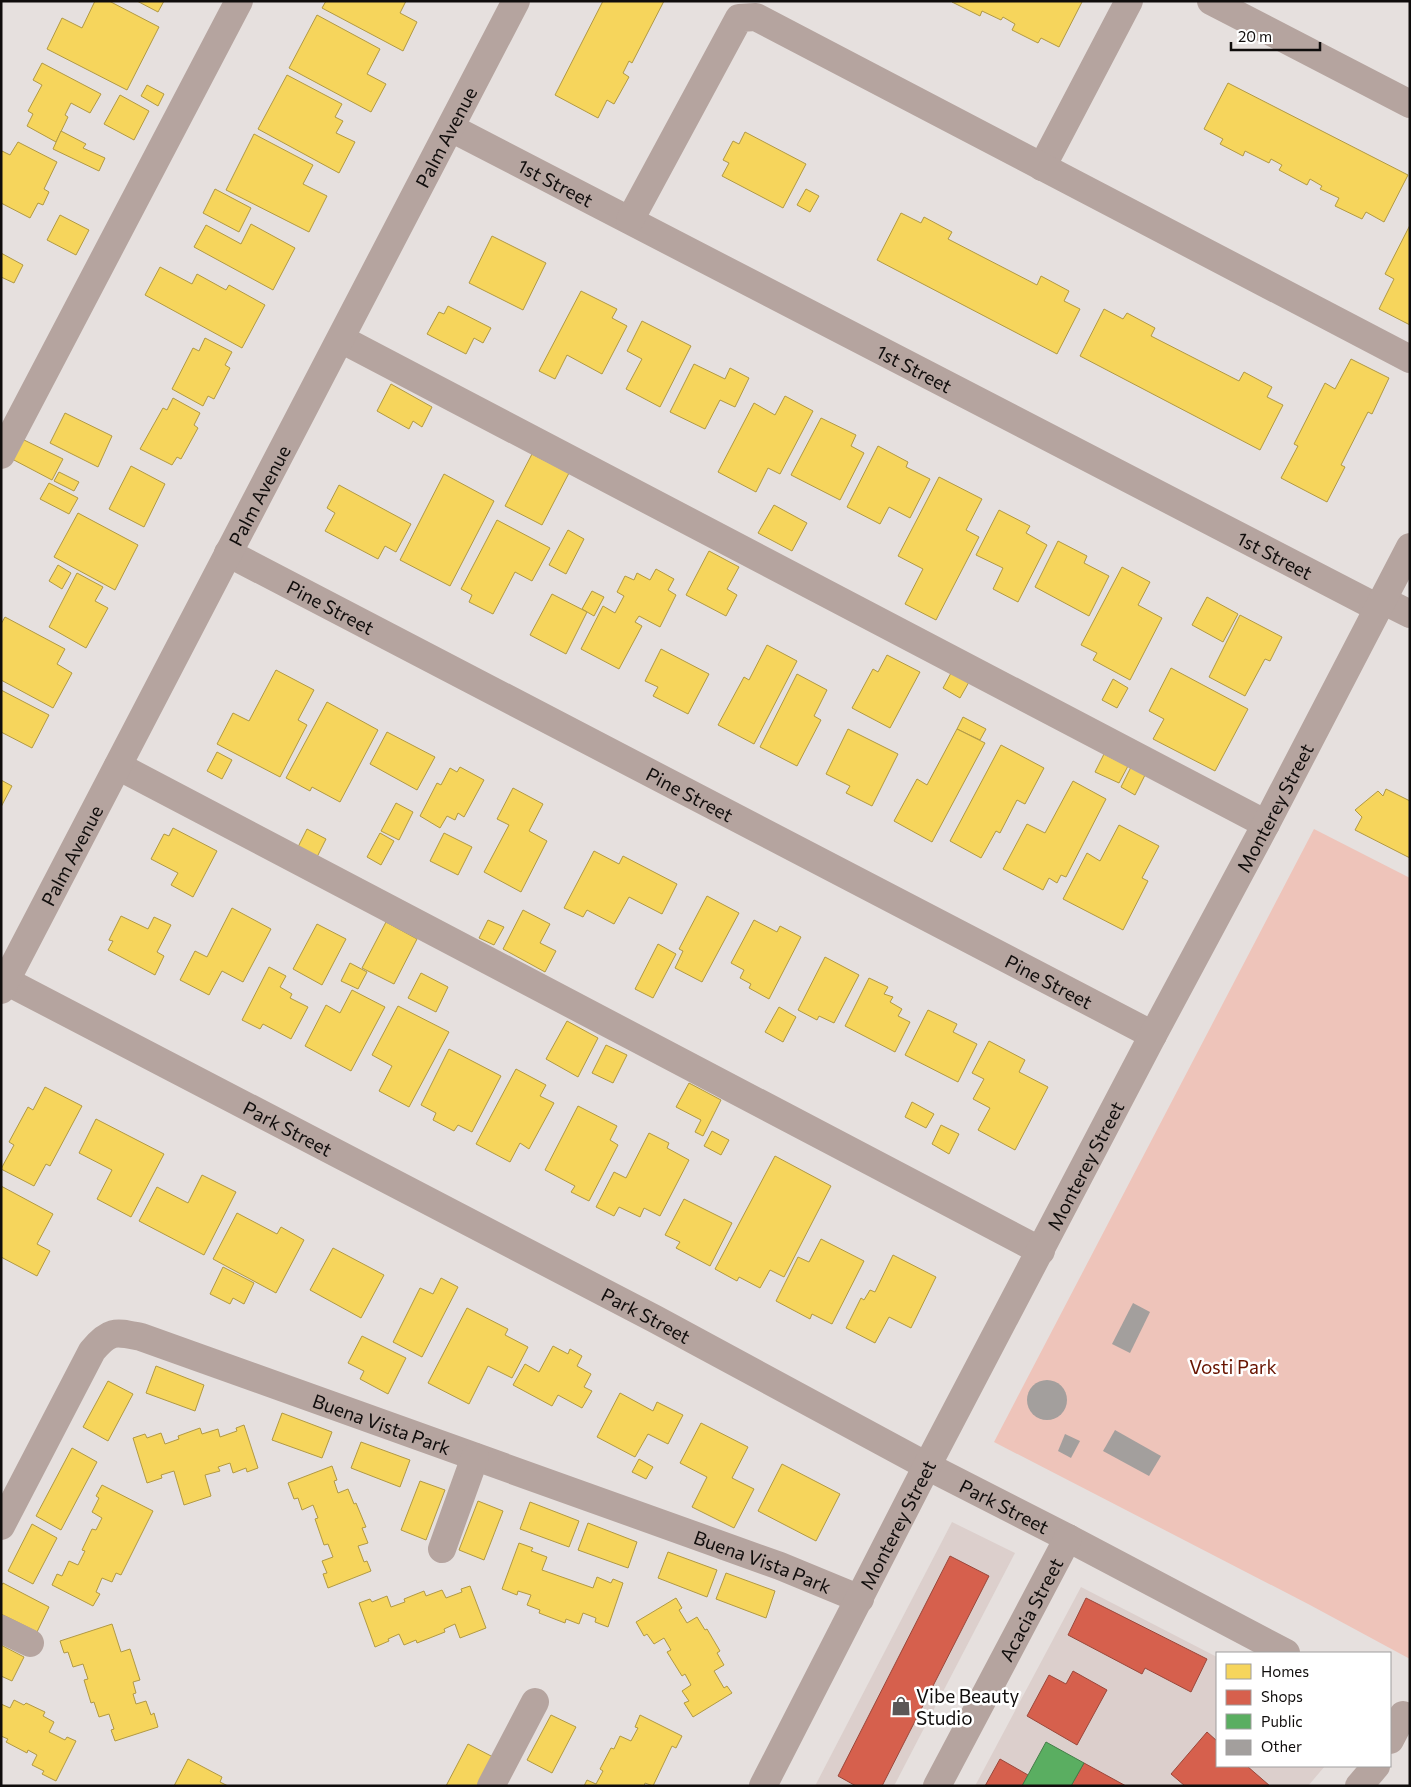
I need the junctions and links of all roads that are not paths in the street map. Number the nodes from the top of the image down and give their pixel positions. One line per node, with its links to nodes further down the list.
1 (239, 1): 11 (street)
2 (516, 1): 6 (street, Palm Avenue)
3 (1129, 1): 7 (street)
4 (1211, 1): 5 (street)
5 (1410, 104)
6 (451, 128): 8 (street, 1st Street); 9 (street, Palm Avenue)
7 (1042, 167): 8 (street); 10 (street)
8 (630, 220): 14 (street, 1st Street)
9 (341, 339): 13 (street, Palm Avenue); 17 (street)
10 (1410, 359)
11 (1, 455)
12 (1410, 547): 14 (street, Monterey Street)
13 (228, 553): 16 (street, Palm Avenue); 19 (street, Pine Street)
14 (1380, 604): 15 (street, 1st Street); 17 (street, Monterey Street)
15 (1410, 614)
16 (118, 766): 18 (street, Palm Avenue); 20 (street)
17 (1266, 824): 19 (street, Monterey Street)
18 (4, 986): 22 (street, Park Street)
19 (1153, 1035): 20 (street, Monterey Street)
20 (1041, 1251): 22 (street, Monterey Street)
21 (475, 1456): 23 (street, Buena Vista Park); 25 (street); 26 (street, Buena Vista Park)
22 (927, 1466): 24 (street, Park Street); 26 (street, Monterey Street)
23 (1, 1526)
24 (1068, 1538): 29 (street, Park Street); 36 (street, Acacia Street)
25 (442, 1550)
26 (860, 1599): 35 (street, Monterey Street)
27 (1, 1629): 28 (street)
28 (30, 1643)
29 (1284, 1652)
30 (535, 1702): 34 (street)
31 (1401, 1714): 32 (street)
32 (1391, 1738)
33 (1375, 1767): 37 (street)
34 (492, 1786)
35 (763, 1786)
36 (937, 1786)
37 (1359, 1786)

